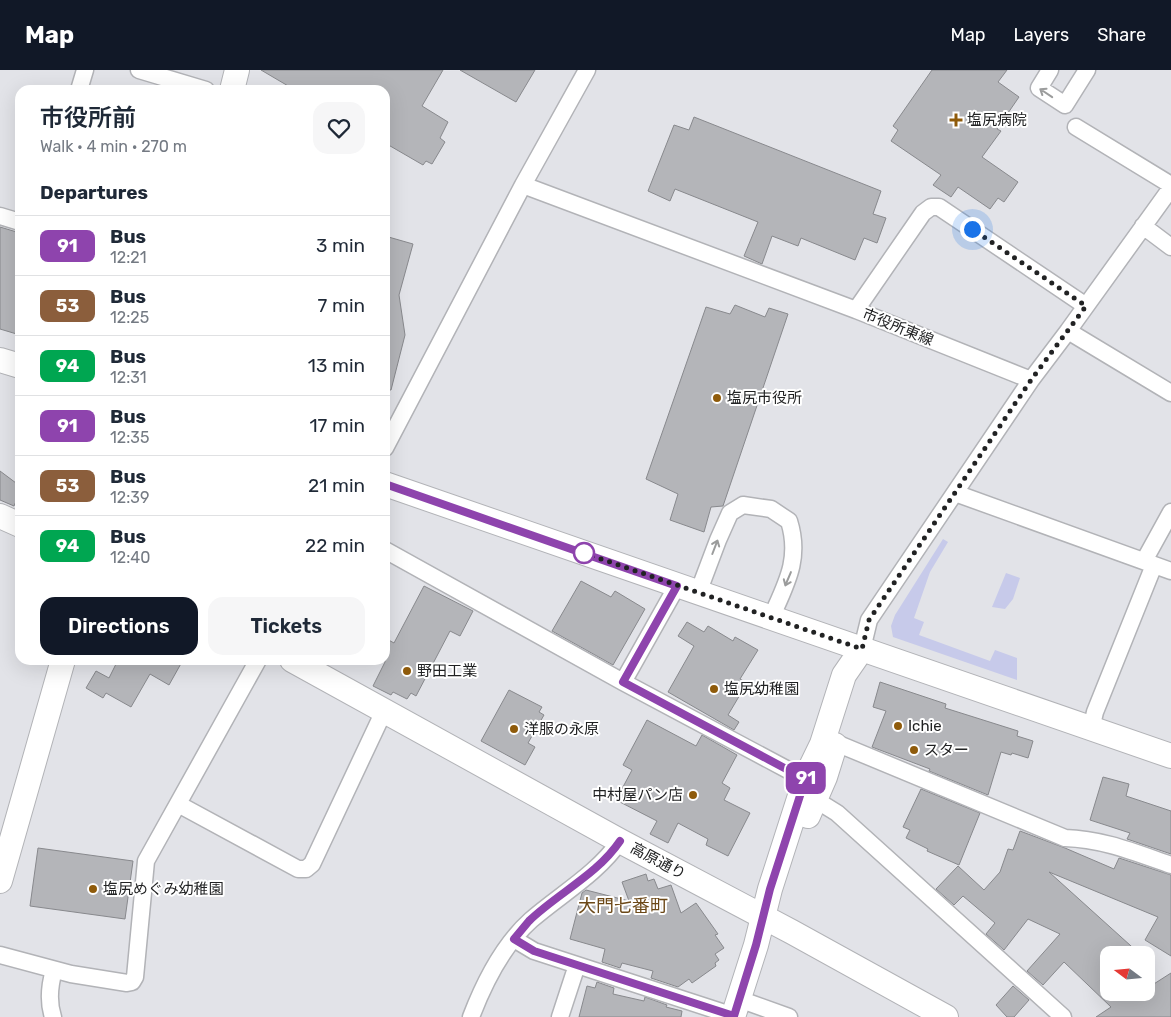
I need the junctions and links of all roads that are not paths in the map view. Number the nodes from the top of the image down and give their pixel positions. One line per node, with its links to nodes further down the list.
1 (85, 70): 7 (street)
2 (139, 70): 8 (street)
3 (237, 70): 9 (street)
4 (587, 70): 11 (street)
5 (1050, 70): 6 (street, one-way to 5)
6 (1087, 70)
7 (80, 85)
8 (189, 85)
9 (233, 85)
10 (1076, 127): 12 (street)
11 (523, 185): 18 (street); 24 (street)
12 (1171, 186): 15 (street)
13 (0, 216): 14 (street)
14 (15, 220)
15 (1143, 226): 16 (street); 17 (street)
16 (1171, 248)
17 (1086, 306): 18 (street, 市役所東線); 19 (street)
18 (856, 310): 22 (street, 市役所東線)
19 (1068, 331): 22 (street); 23 (street)
20 (0, 360): 21 (street)
21 (15, 364)
22 (1031, 380): 26 (street)
23 (1171, 393)
24 (390, 438)
25 (390, 486): 33 (street)
26 (955, 494): 31 (street); 35 (street)
27 (1171, 512): 31 (street)
28 (0, 516): 29 (street)
29 (15, 523)
30 (390, 553): 39 (street)
31 (1149, 563): 32 (street); 41 (street)
32 (1171, 571)
33 (687, 589): 34 (street); 34 (street, one-way to 34); 39 (street)
34 (770, 618): 35 (street)
35 (862, 649): 41 (street); 42 (street); 44 (street)
36 (62, 665): 49 (street)
37 (255, 665): 46 (street)
38 (301, 665): 40 (street, 高原通り)
39 (623, 682): 44 (street)
40 (384, 711): 46 (street); 47 (street, 高原通り)
41 (1091, 729): 43 (street)
42 (836, 743): 45 (street); 48 (street)
43 (1171, 756)
44 (806, 777): 50 (street)
45 (816, 800): 50 (street); 61 (street)
46 (178, 804): 54 (street)
47 (620, 841): 50 (street, 高原通り); 51 (street)
48 (1171, 865)
49 (0, 881)
50 (768, 920): 55 (street); 60 (street, 高原通り)
51 (514, 939): 53 (street); 57 (street)
52 (0, 955): 54 (street)
53 (576, 965): 55 (street); 58 (street)
54 (54, 970): 56 (street)
55 (741, 1013): 59 (street)
56 (53, 1017)
57 (471, 1017)
58 (560, 1017)
59 (789, 1017)
60 (946, 1017)
61 (1063, 1017)

